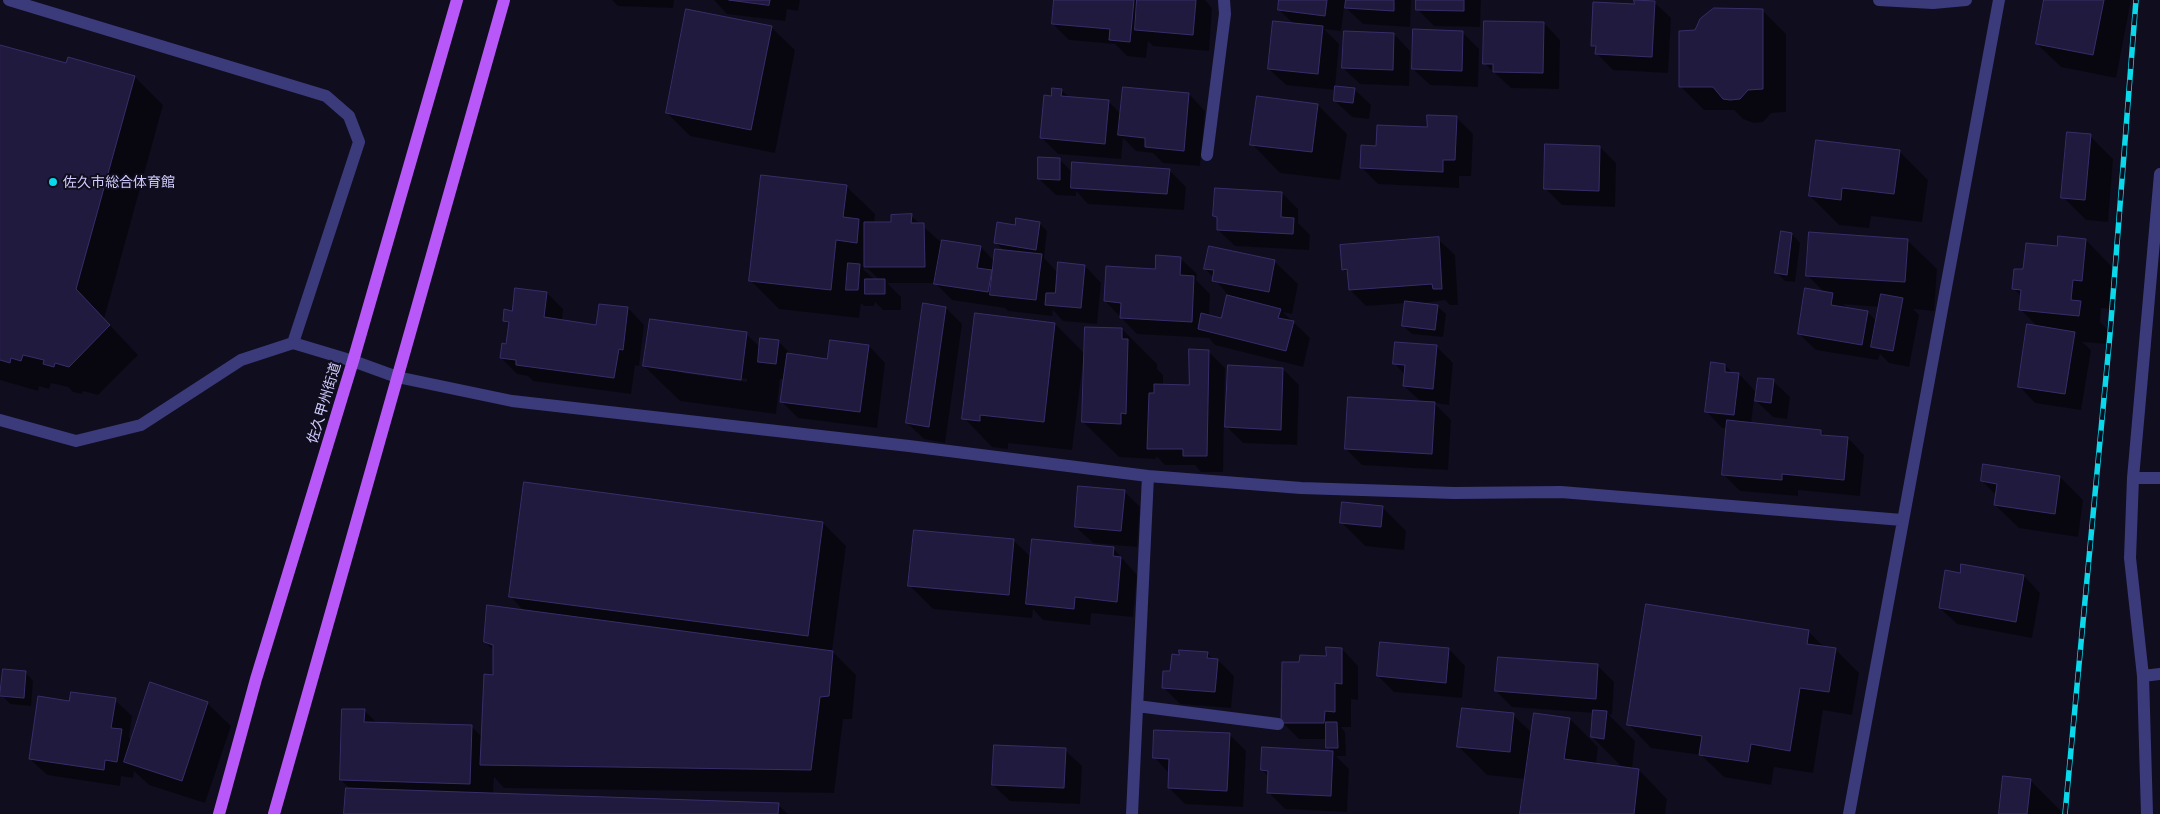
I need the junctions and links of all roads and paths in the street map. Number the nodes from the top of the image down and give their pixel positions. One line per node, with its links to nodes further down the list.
1 (9, 0): 10 (street)
2 (457, 0): 11 (main road, 佐久甲州街道)
3 (504, 0): 12 (main road)
4 (1224, 0): 8 (street)
5 (1878, 0): 6 (street)
6 (1966, 0)
7 (1999, 0): 17 (street)
8 (1207, 155)
9 (2160, 174): 15 (street)
10 (293, 343): 11 (street); 13 (street)
11 (352, 361): 12 (street); 22 (main road, 佐久甲州街道)
12 (397, 377): 14 (street); 23 (main road)
13 (0, 420)
14 (1148, 476): 17 (street); 20 (street)
15 (2133, 478): 16 (street); 19 (street)
16 (2160, 478)
17 (1902, 520): 25 (street)
18 (2160, 674): 19 (street)
19 (2143, 676): 26 (street)
20 (1137, 706): 21 (street); 24 (street)
21 (1278, 724)
22 (219, 814)
23 (274, 814)
24 (1132, 814)
25 (1849, 814)
26 (2147, 814)

